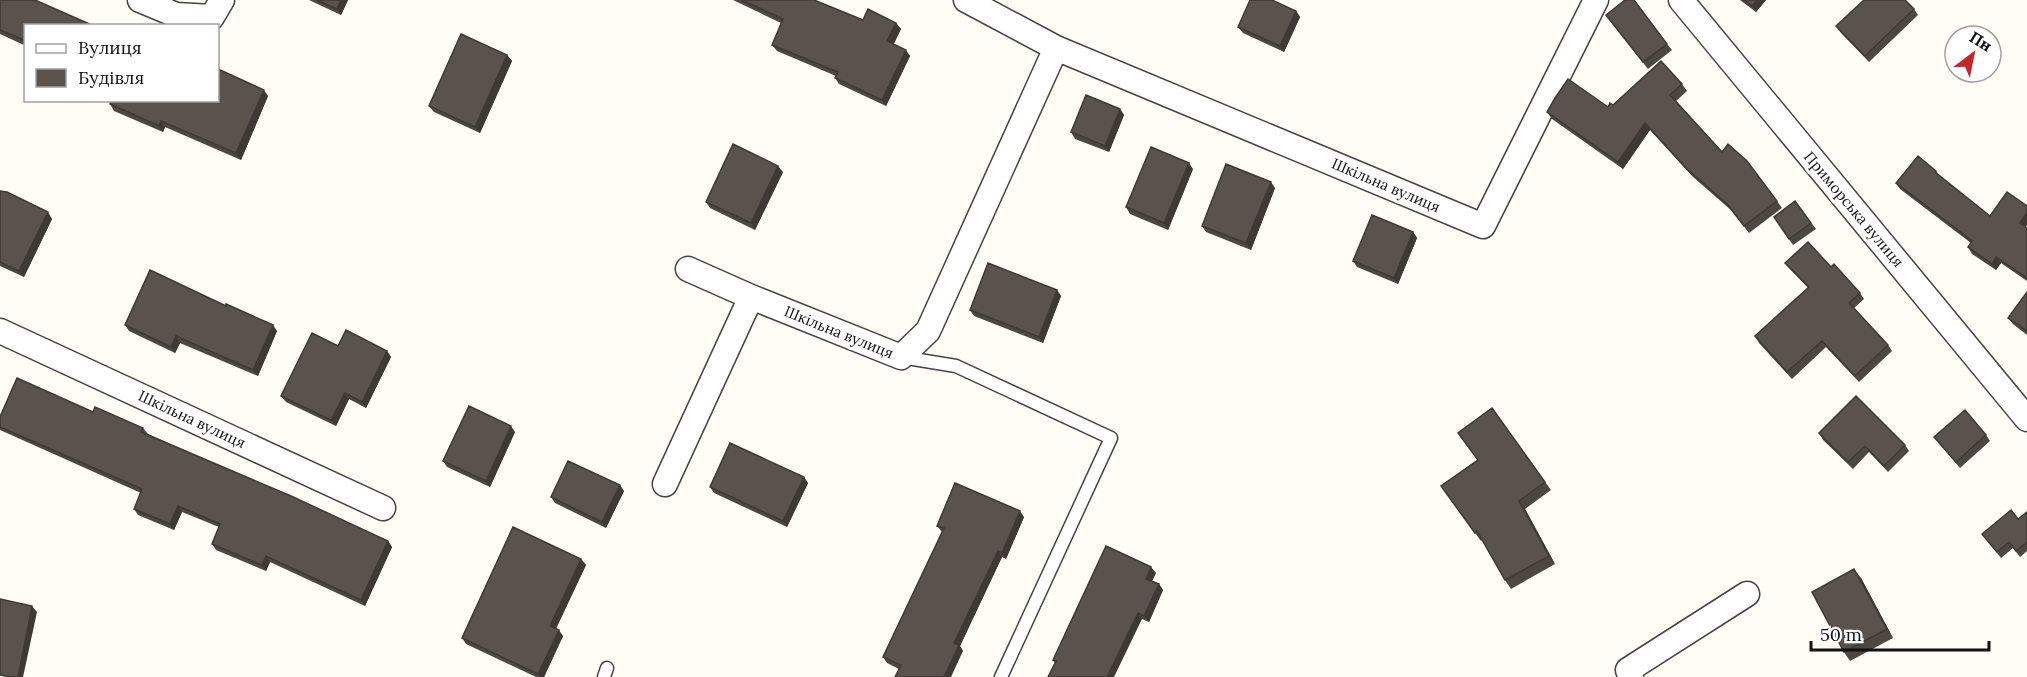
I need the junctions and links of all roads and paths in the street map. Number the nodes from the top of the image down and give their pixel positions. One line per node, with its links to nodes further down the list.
1 (140, 0): 2 (street)
2 (222, 0)
3 (966, 0): 6 (street, Шкільна вулиця)
4 (1596, 0): 6 (street, Шкільна вулиця)
5 (1681, 0): 11 (street, Приморська вулиця)
6 (1056, 48): 10 (street, Шкільна вулиця)
7 (688, 269): 8 (street, Шкільна вулиця)
8 (751, 297): 10 (street, Шкільна вулиця); 12 (street)
9 (0, 331): 13 (street, Шкільна вулиця)
10 (901, 357): 15 (lane)
11 (2027, 418)
12 (665, 484)
13 (383, 508)
14 (1747, 594): 16 (street)
15 (1001, 677)
16 (1631, 677)

